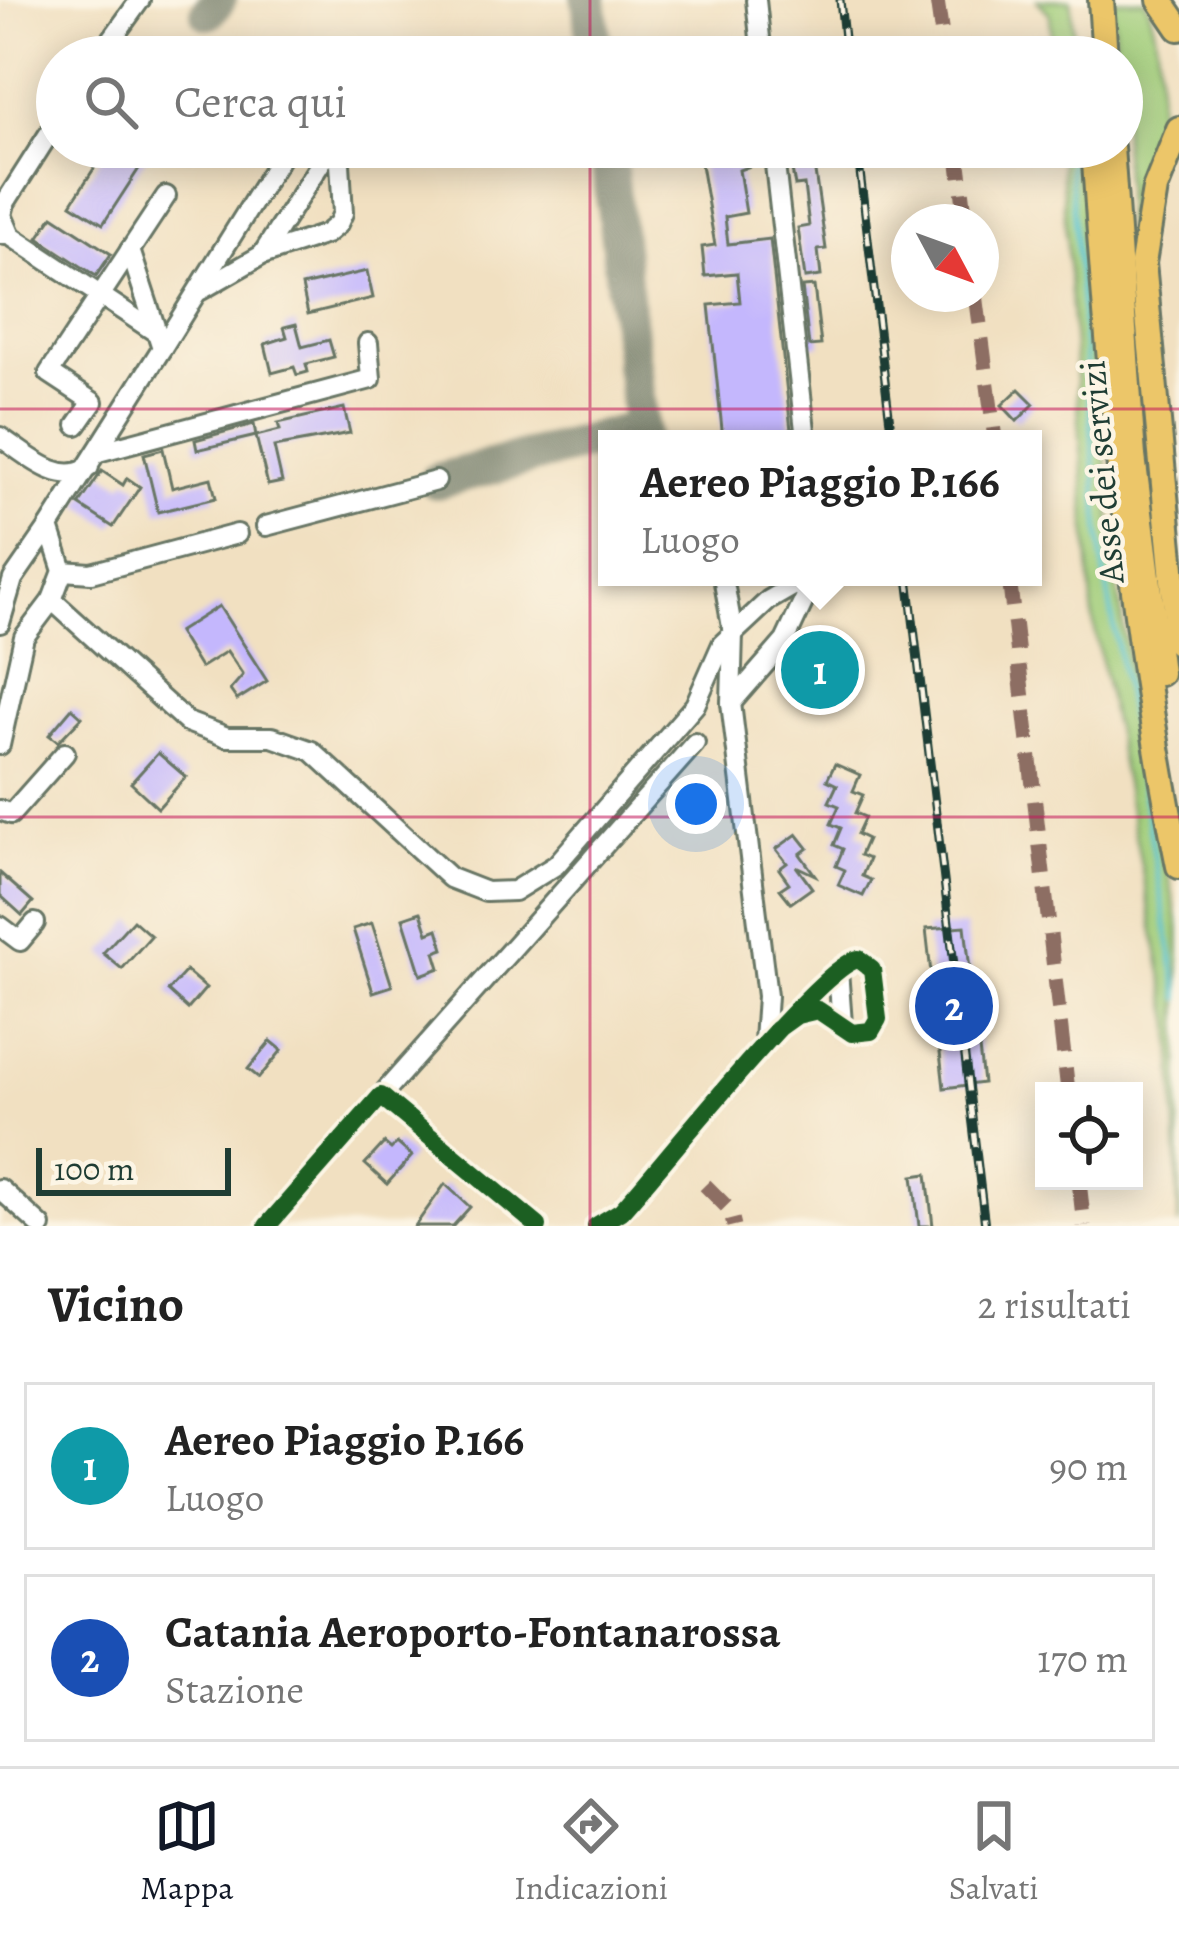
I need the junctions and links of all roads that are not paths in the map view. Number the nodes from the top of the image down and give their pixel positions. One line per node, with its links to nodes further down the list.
1 (140, 0): 7 (street)
2 (756, 0): 8 (street)
3 (1085, 0): 9 (main road)
4 (1101, 0): 10 (main road)
5 (1160, 0): 6 (main road)
6 (1179, 28)
7 (114, 36)
8 (760, 36)
9 (1087, 36)
10 (1104, 36)
11 (1179, 129): 48 (main road)
12 (36, 149): 21 (street)
13 (36, 154): 22 (street)
14 (275, 168): 25 (street)
15 (321, 168): 24 (street)
16 (338, 168): 24 (street)
17 (775, 168): 31 (street)
18 (1095, 168): 55 (main road, Asse dei servizi)
19 (1112, 168): 53 (main road, Asse dei servizi)
20 (166, 196): 23 (street)
21 (0, 198)
22 (6, 235): 26 (street)
23 (130, 250): 26 (street); 27 (street)
24 (262, 255): 25 (street)
25 (202, 290): 27 (street)
26 (100, 295): 27 (street); 30 (street)
27 (158, 339): 29 (street)
28 (368, 343): 33 (street)
29 (123, 413): 33 (street); 34 (street)
30 (77, 425)
31 (805, 430)
32 (0, 437): 35 (street)
33 (136, 438): 34 (street)
34 (93, 460): 35 (street); 37 (street)
35 (52, 471): 37 (street)
36 (436, 481): 38 (street)
37 (54, 519): 40 (street); 41 (street)
38 (266, 526)
39 (237, 534): 40 (street)
40 (63, 571): 45 (street)
41 (7, 574): 46 (street)
42 (725, 586): 47 (street)
43 (795, 586): 47 (street)
44 (808, 586): 49 (street)
45 (52, 600): 47 (street); 51 (street)
46 (0, 622)
47 (733, 633): 49 (street)
48 (1179, 643)
49 (731, 703): 60 (street)
50 (694, 743): 61 (street)
51 (0, 746)
52 (64, 753): 54 (street)
53 (1179, 788)
54 (0, 810)
55 (1179, 866)
56 (35, 923): 57 (street)
57 (0, 926)
58 (838, 970): 59 (street); 59 (street); 60 (street)
59 (842, 1024): 60 (street)
60 (770, 1038): 66 (street)
61 (381, 1096): 64 (street); 65 (street)
62 (0, 1189): 63 (street)
63 (41, 1226)
64 (267, 1226)
65 (538, 1226)
66 (596, 1226)

